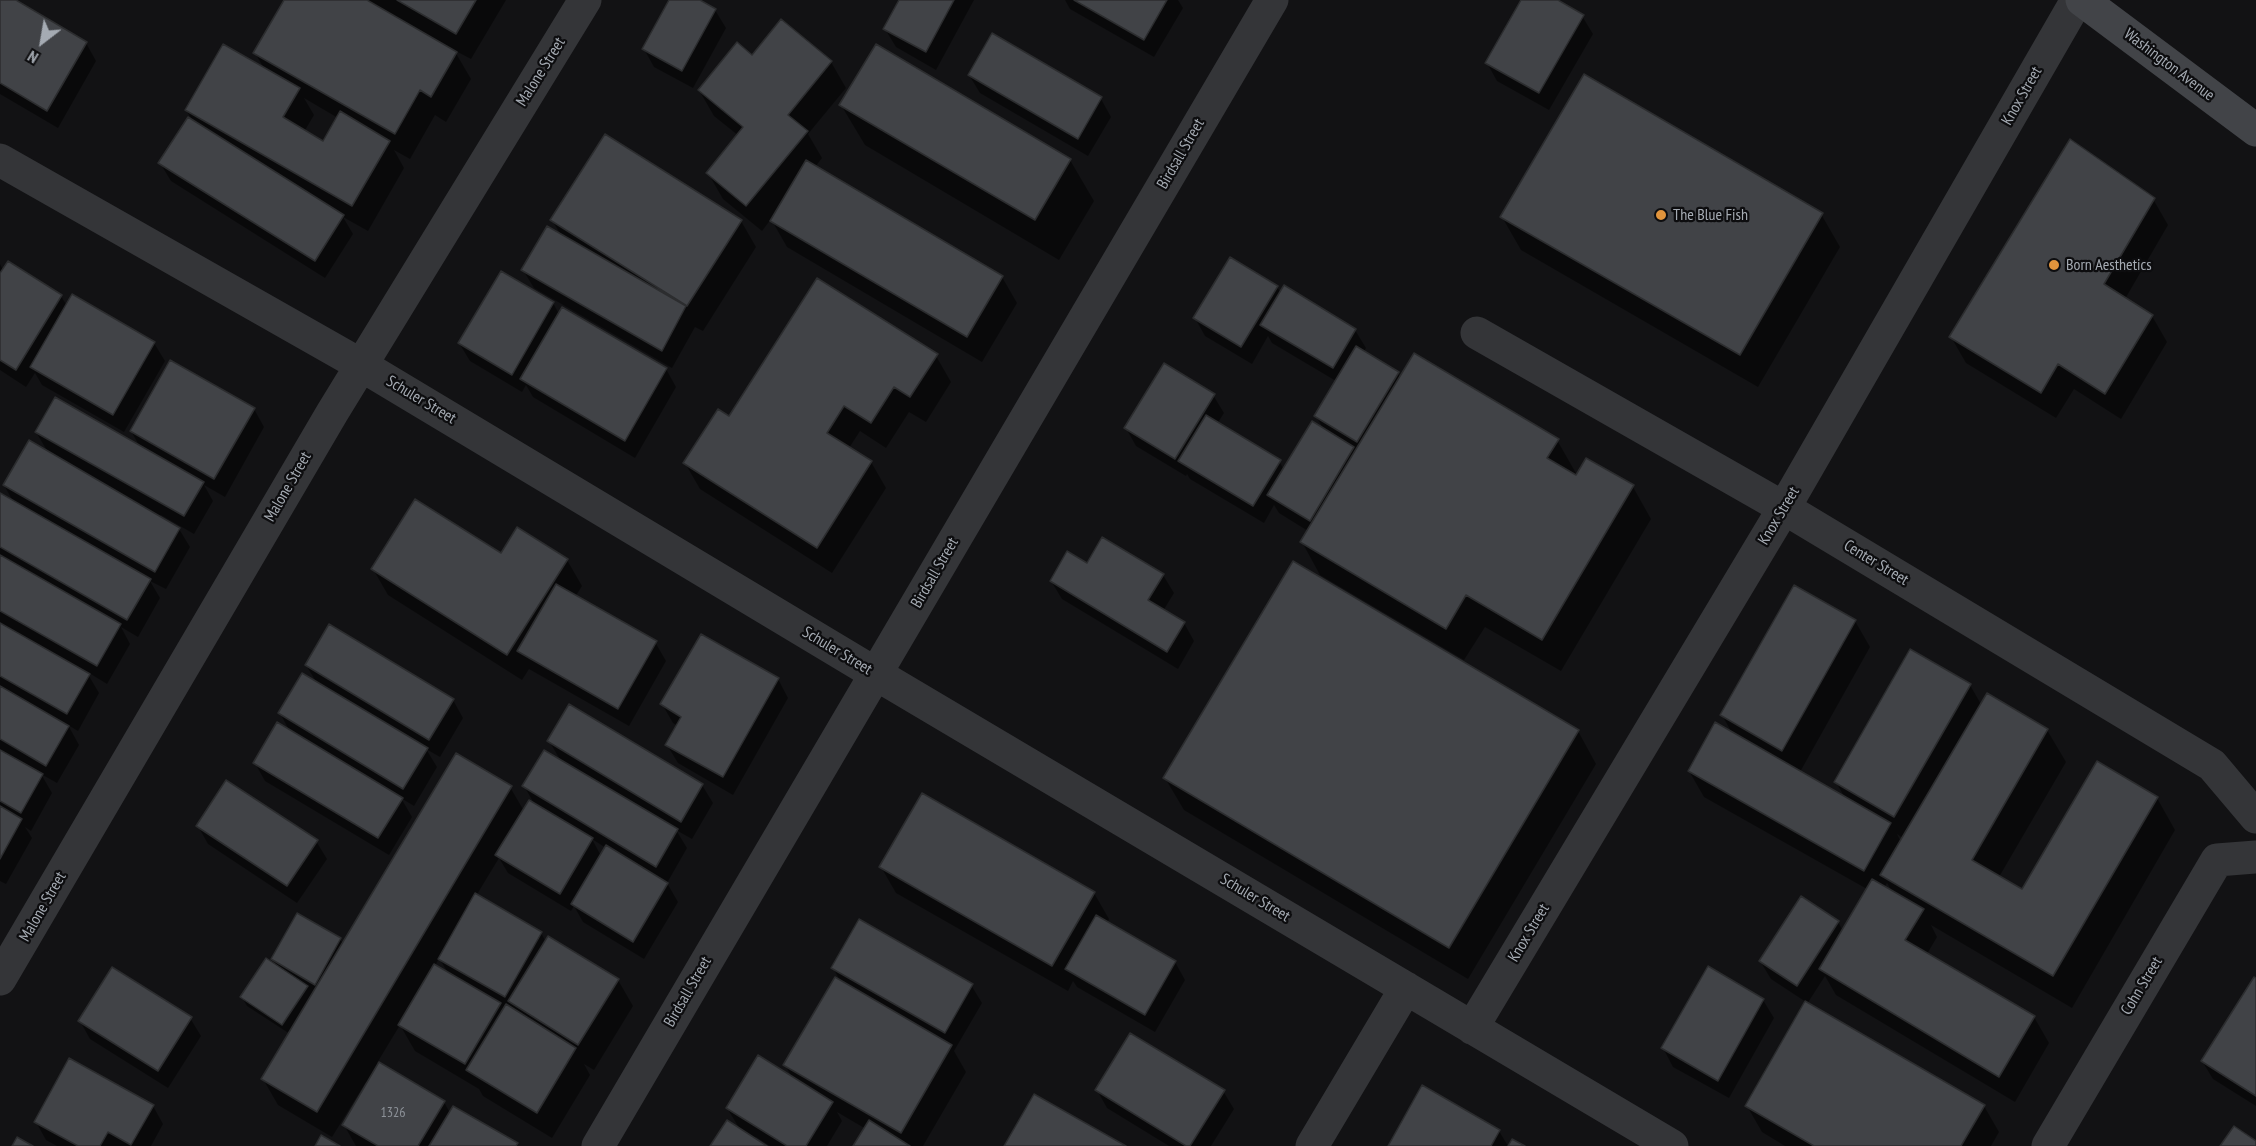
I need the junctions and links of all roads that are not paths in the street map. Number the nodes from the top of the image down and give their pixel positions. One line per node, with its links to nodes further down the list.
1 (585, 0): 8 (street, Malone Street)
2 (1272, 0): 10 (street, Birdsall Street)
3 (2077, 0): 9 (street, Knox Street)
4 (2082, 0): 5 (main road, Washington Avenue)
5 (2256, 130)
6 (0, 160): 8 (street, Schuler Street)
7 (1477, 333): 9 (street, Center Street)
8 (362, 365): 10 (street, Schuler Street); 13 (street, Malone Street)
9 (1784, 508): 11 (street, Center Street); 15 (street, Knox Street)
10 (876, 674): 14 (street, Schuler Street); 16 (street, Birdsall Street)
11 (2256, 817)
12 (2256, 857): 19 (street, Cohn Street)
13 (0, 979)
14 (1406, 988): 15 (street, Schuler Street); 17 (street)
15 (1472, 1028): 18 (street, Schuler Street)
16 (598, 1146)
17 (1311, 1146)
18 (1672, 1146)
19 (2048, 1146)

